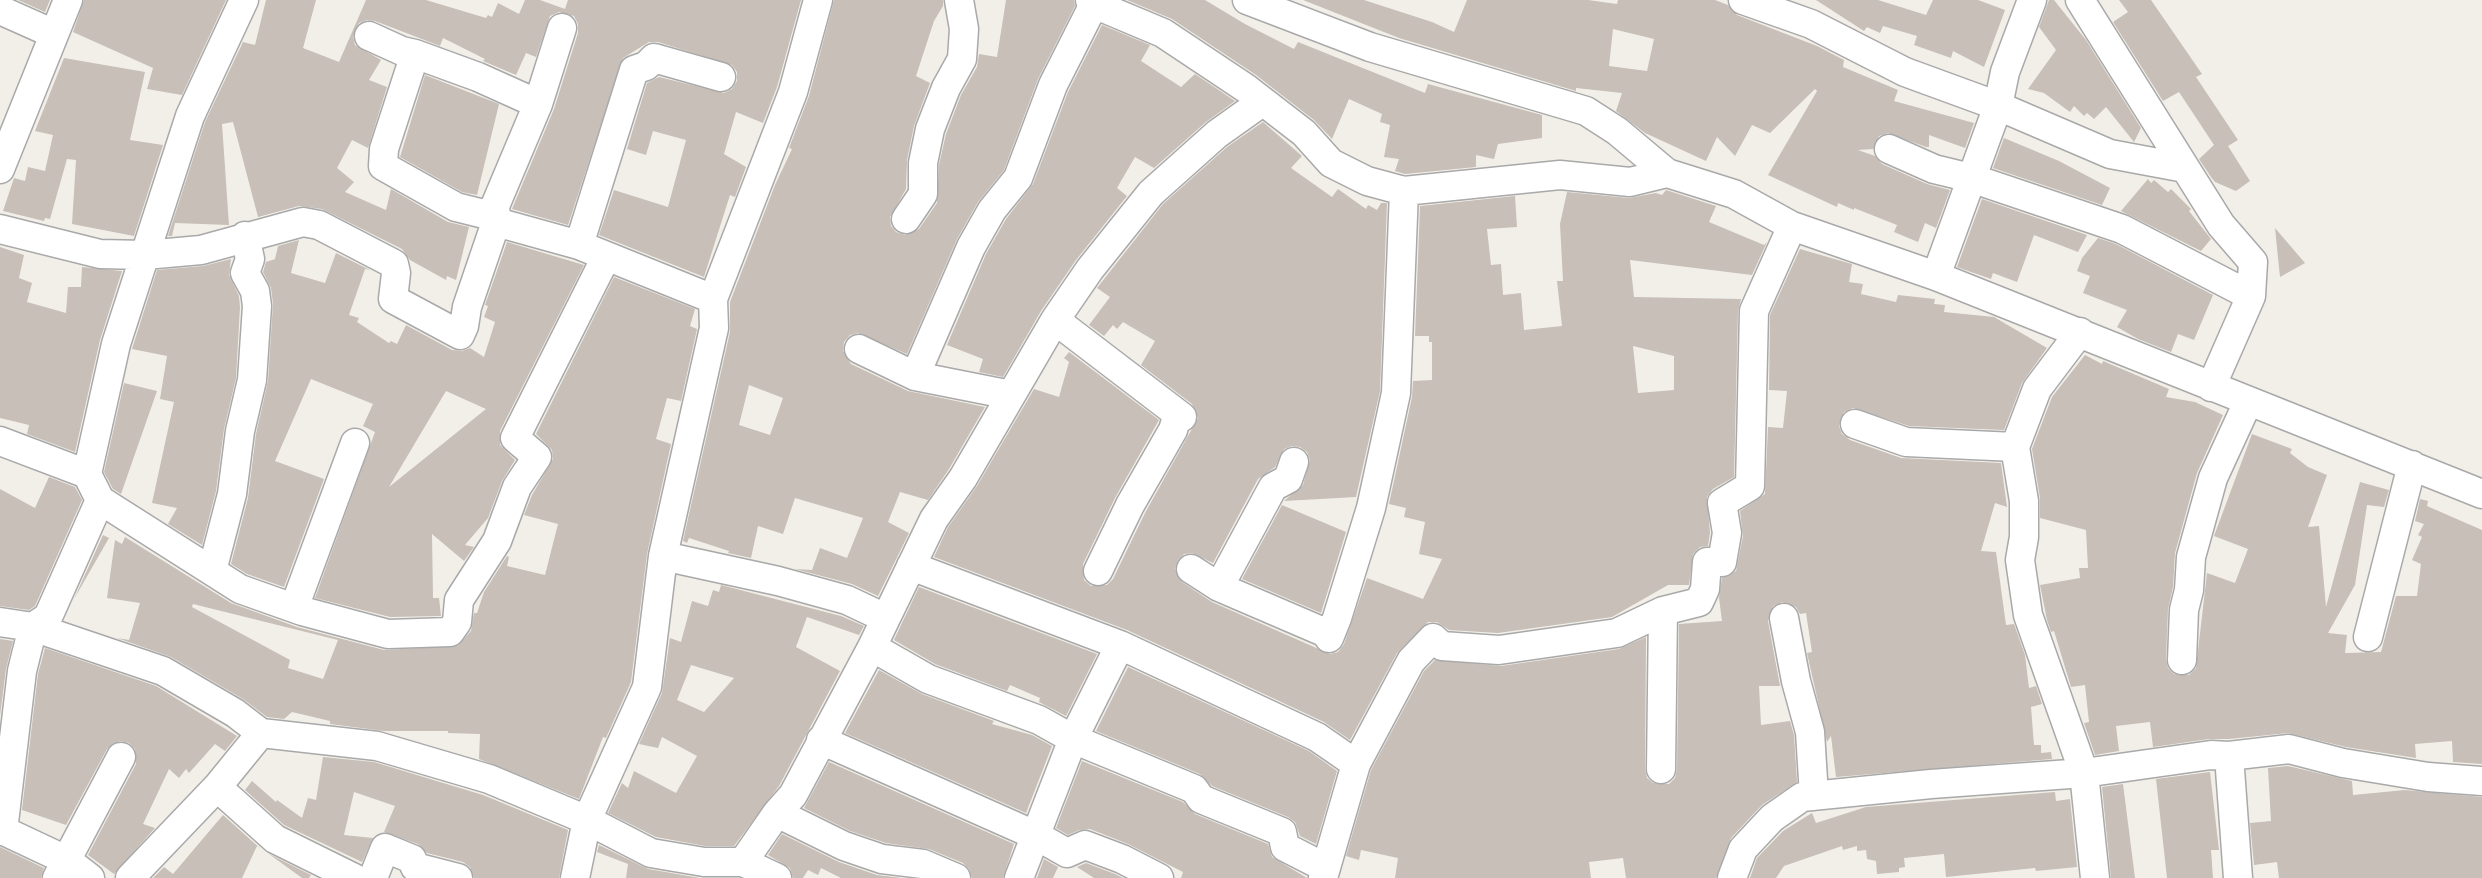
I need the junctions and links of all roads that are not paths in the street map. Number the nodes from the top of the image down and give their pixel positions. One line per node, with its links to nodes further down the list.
1 (68, 0): 12 (street)
2 (244, 0): 31 (street)
3 (818, 0): 35 (street)
4 (959, 0): 26 (street)
5 (1247, 0): 22 (street)
6 (1743, 0): 18 (street)
7 (2032, 0): 18 (street)
8 (2080, 0): 20 (street)
9 (1092, 2): 16 (street); 39 (street)
10 (0, 10): 12 (street)
11 (561, 28): 17 (street)
12 (54, 34): 21 (street)
13 (369, 36): 14 (street)
14 (415, 54): 17 (street); 25 (street)
15 (721, 77): 30 (street)
16 (1262, 102): 24 (street); 36 (street)
17 (538, 104): 25 (street)
18 (1998, 106): 20 (street); 23 (street)
19 (1888, 149): 23 (street)
20 (2186, 168): 34 (street)
21 (0, 169)
22 (1667, 174): 24 (street); 27 (street)
23 (1971, 178): 33 (street); 34 (street)
24 (1404, 191): 57 (street)
25 (496, 214): 29 (street); 30 (street)
26 (906, 219)
27 (1792, 226): 33 (street); 59 (street)
28 (0, 229): 31 (street)
29 (245, 236): 31 (street); 55 (street)
30 (579, 245): 32 (street)
31 (145, 255): 49 (street)
32 (606, 257): 35 (street); 58 (street)
33 (1936, 276): 37 (street)
34 (2251, 296): 40 (street)
35 (713, 299): 52 (street)
36 (1055, 320): 41 (street); 56 (street)
37 (2080, 332): 40 (street); 46 (street)
38 (859, 350): 39 (street)
39 (915, 376): 41 (street)
40 (2211, 387): 42 (street)
41 (1011, 395): 53 (street)
42 (2248, 402): 48 (street); 67 (street)
43 (1855, 424): 46 (street)
44 (0, 441): 49 (street)
45 (355, 442): 58 (street)
46 (2015, 447): 75 (street)
47 (1294, 462): 57 (street)
48 (2412, 465): 50 (street); 64 (street)
49 (87, 474): 51 (street)
50 (2482, 494)
51 (100, 500): 55 (street); 63 (street)
52 (663, 556): 60 (street); 80 (street)
53 (911, 566): 60 (street); 65 (street)
54 (1191, 569): 57 (street)
55 (212, 571): 58 (street)
56 (1098, 571)
57 (1219, 587)
58 (294, 608)
59 (1663, 611): 73 (street); 74 (street)
60 (885, 618): 66 (street)
61 (1784, 618): 78 (street)
62 (0, 622): 63 (street)
63 (33, 627): 68 (street); 81 (street)
64 (2368, 637)
65 (1120, 645): 69 (street); 73 (street)
66 (872, 647): 69 (street); 70 (street)
67 (2182, 660)
68 (261, 733): 77 (street); 80 (street)
69 (1073, 739): 82 (street); 85 (street)
70 (821, 740): 79 (street); 82 (street)
71 (121, 756): 84 (street)
72 (2229, 756): 75 (street); 76 (street); 98 (street)
73 (1356, 764): 85 (street)
74 (1662, 769)
75 (2084, 773): 78 (street); 97 (street)
76 (2482, 781)
77 (217, 787): 87 (street); 88 (street)
78 (1814, 796): 96 (street)
79 (777, 813): 83 (street); 93 (street)
80 (587, 820): 83 (street); 91 (street)
81 (2, 830): 84 (street)
82 (1037, 836): 94 (street); 95 (street)
83 (743, 862): 92 (street)
84 (63, 869): 86 (street)
85 (1327, 875)
86 (90, 878)
87 (130, 878)
88 (354, 878)
89 (373, 878): 90 (street)
90 (458, 878)
91 (575, 878)
92 (777, 878)
93 (956, 878)
94 (1019, 878)
95 (1159, 878)
96 (1732, 878)
97 (2095, 878)
98 (2238, 878)

